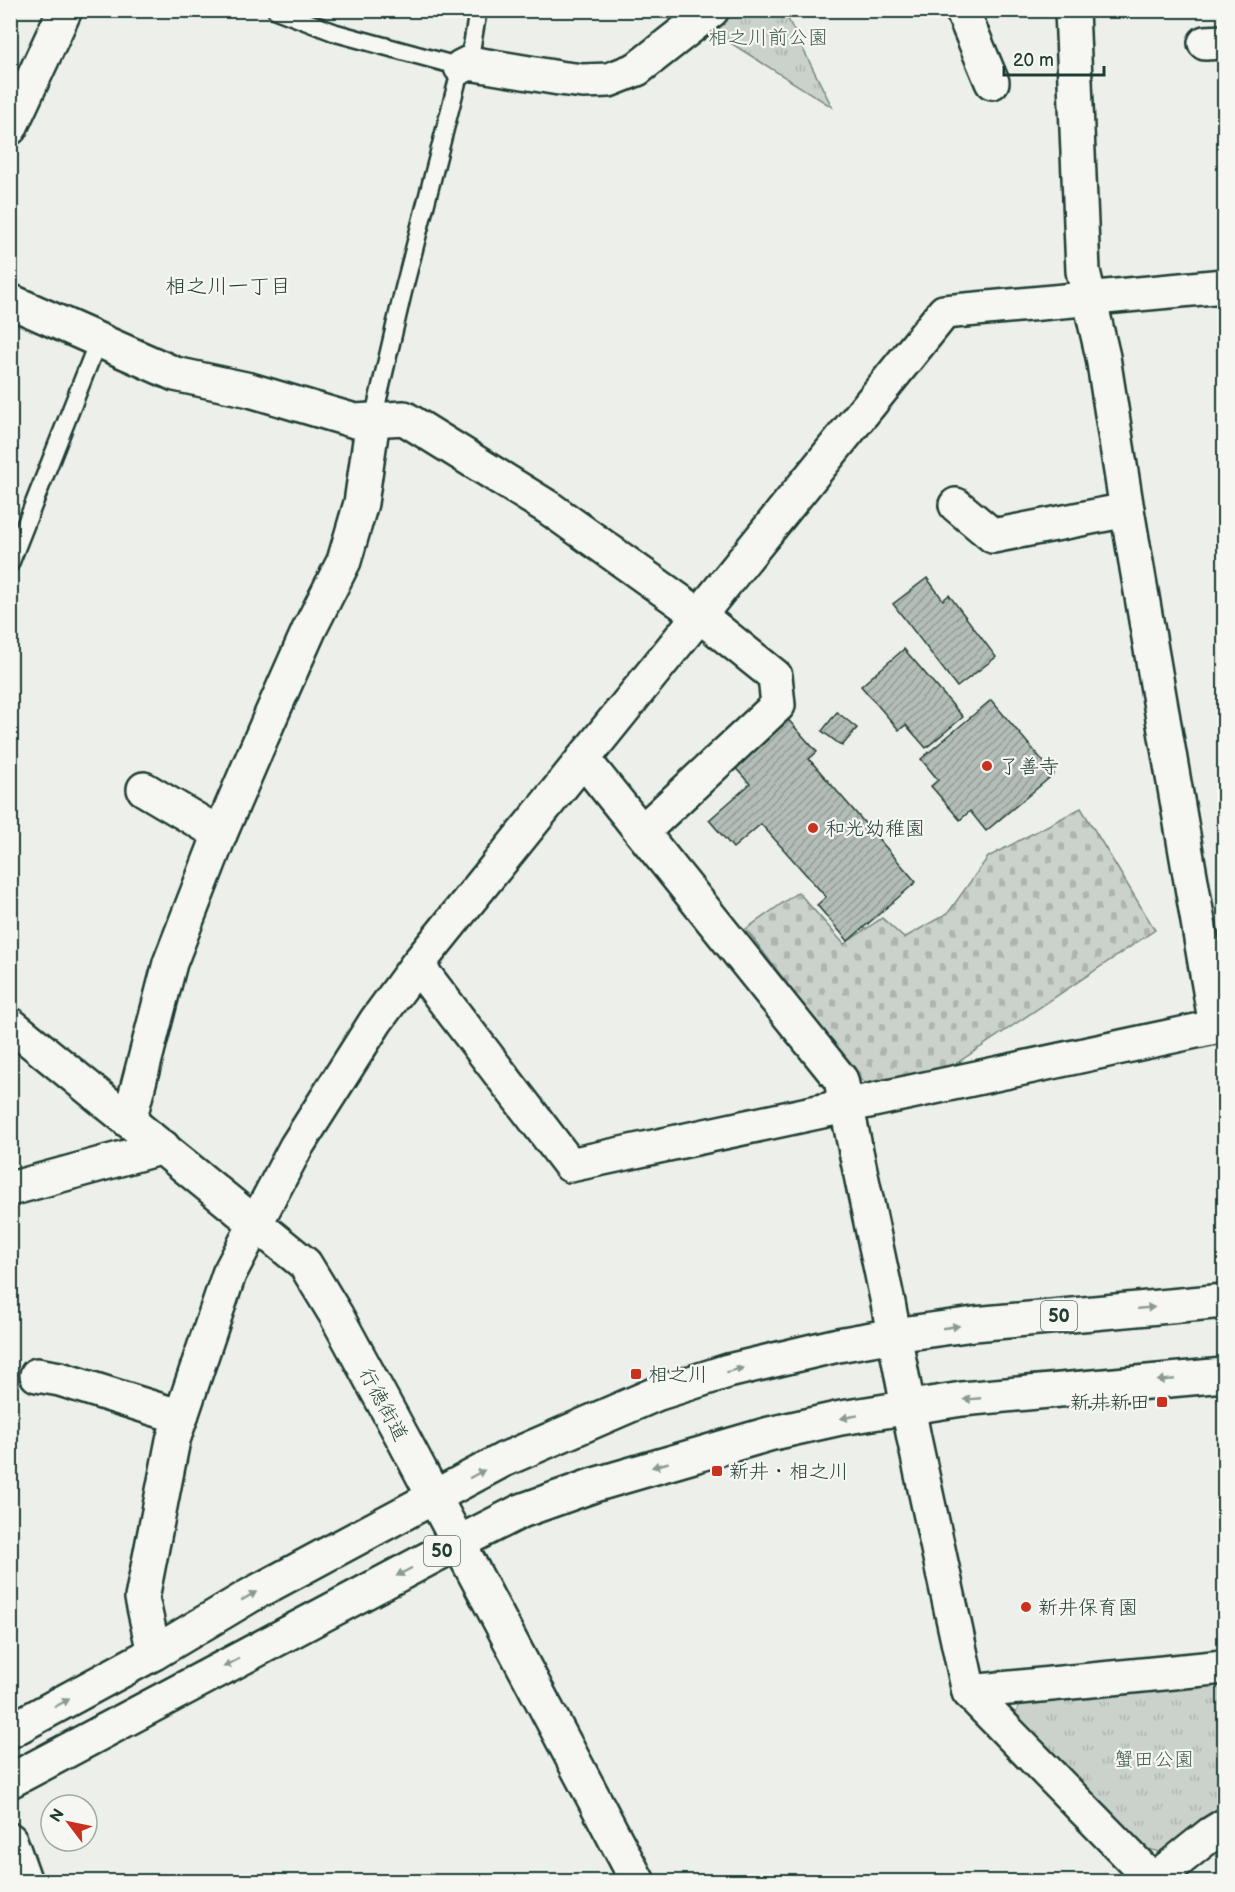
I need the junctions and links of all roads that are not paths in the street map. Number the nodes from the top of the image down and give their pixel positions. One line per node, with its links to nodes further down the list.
1 (65, 10): 9 (street)
2 (276, 10): 7 (lane)
3 (478, 10): 7 (lane)
4 (712, 10): 7 (street)
5 (962, 10): 8 (street)
6 (1072, 10): 11 (street)
7 (465, 65): 14 (lane)
8 (992, 82)
9 (10, 128)
10 (1224, 286): 11 (street)
11 (1089, 298): 16 (street); 18 (street)
12 (10, 301): 13 (street)
13 (98, 341): 14 (street); 17 (lane)
14 (373, 420): 18 (street); 22 (street)
15 (956, 505): 16 (street)
16 (1127, 510): 25 (street)
17 (10, 564)
18 (699, 615): 19 (street); 21 (street)
19 (584, 759): 21 (street); 23 (street)
20 (144, 789): 22 (street)
21 (642, 832): 26 (street)
22 (220, 834): 27 (street)
23 (417, 965): 26 (street); 30 (street)
24 (10, 1024): 27 (street, 行徳街道)
25 (1220, 1025): 26 (street)
26 (847, 1105): 32 (street)
27 (129, 1121): 28 (street, 行徳街道)
28 (163, 1147): 29 (street); 30 (street, 行徳街道)
29 (10, 1189)
30 (256, 1222): 36 (street); 37 (street, 行徳街道)
31 (1224, 1301): 32 (street, 50, one-way to 31)
32 (894, 1335): 35 (street); 37 (street, 50, one-way to 32)
33 (37, 1375): 36 (street)
34 (1224, 1375): 35 (street, 50, one-way to 35)
35 (907, 1407): 38 (street, 50, one-way to 38); 41 (street)
36 (181, 1417): 39 (street)
37 (433, 1496): 38 (street, 行徳街道); 39 (street, 50, one-way to 37)
38 (458, 1543): 43 (street, 50, one-way to 43); 47 (street, 行徳街道)
39 (154, 1653): 42 (street, 50, one-way to 39)
40 (1224, 1667): 41 (street)
41 (969, 1692): 48 (street)
42 (10, 1731)
43 (10, 1781)
44 (1224, 1826): 48 (street)
45 (10, 1839): 46 (street)
46 (26, 1881)
47 (638, 1881)
48 (1153, 1881)

